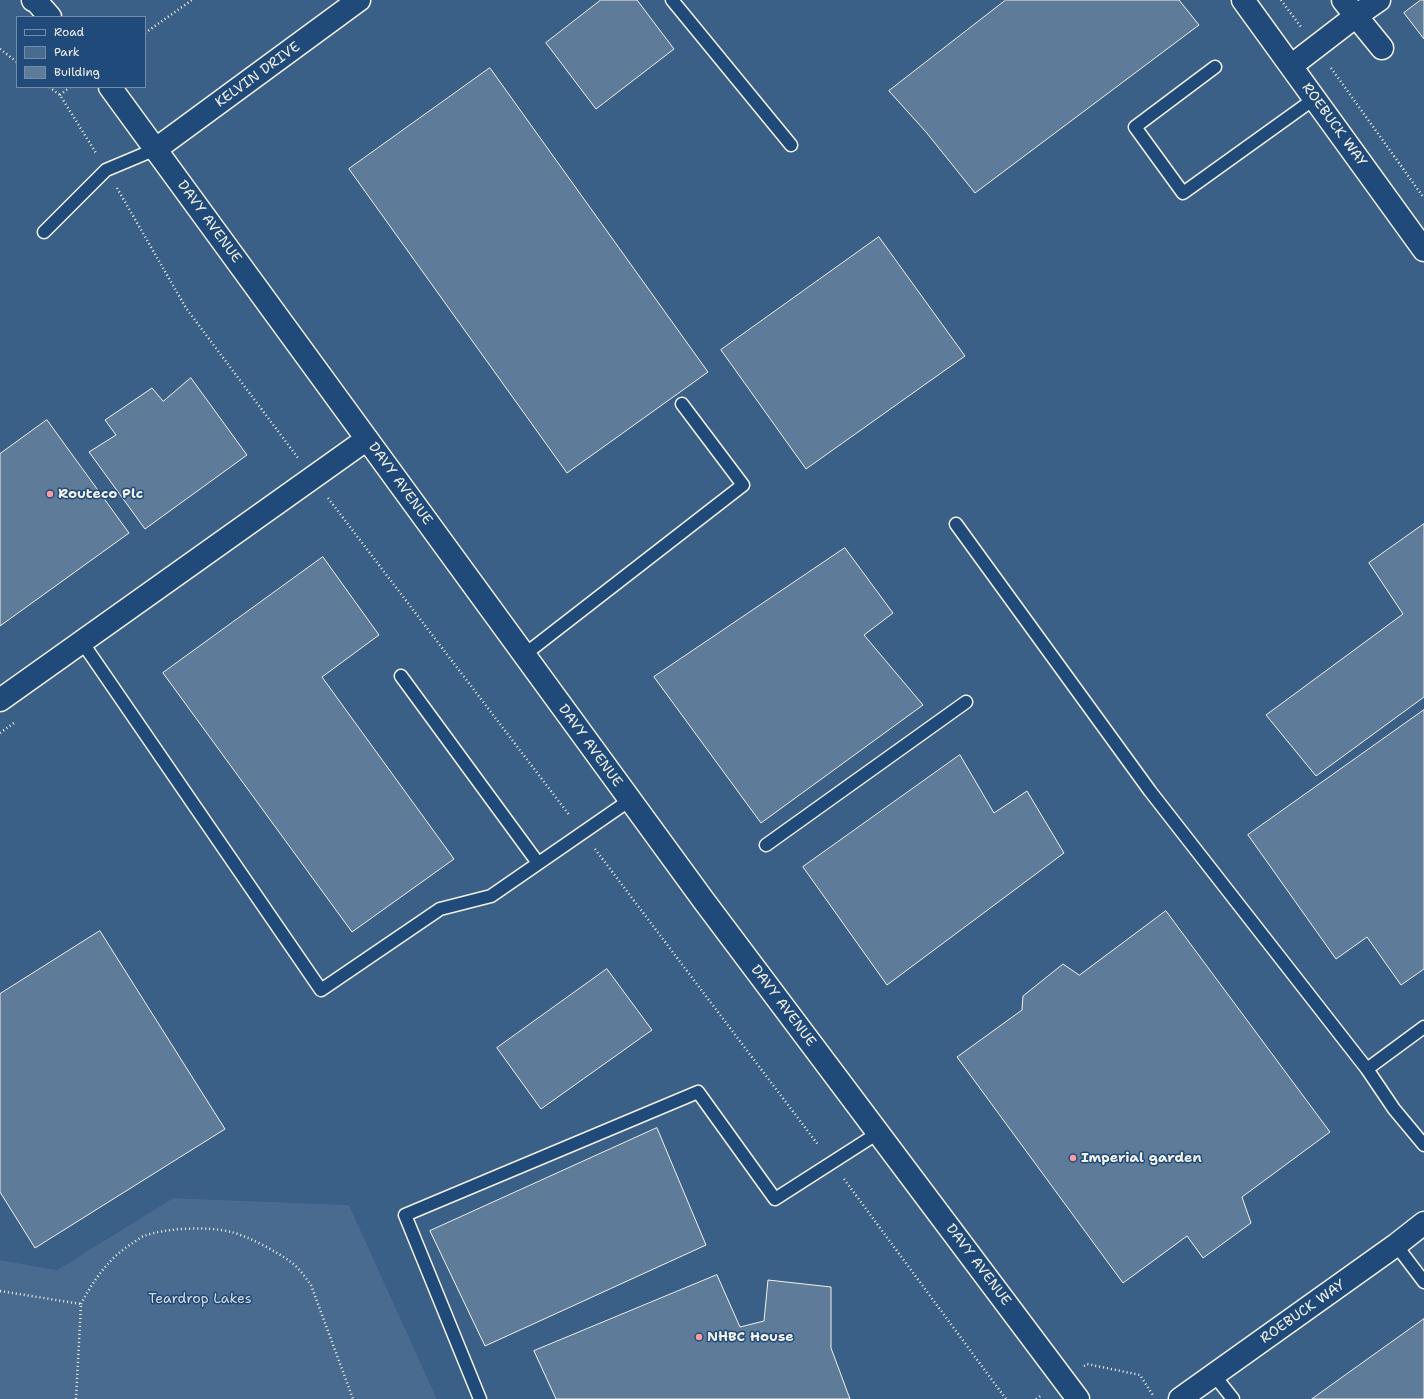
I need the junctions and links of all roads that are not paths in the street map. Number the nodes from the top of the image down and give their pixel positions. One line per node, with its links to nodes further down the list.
1 (359, 0): 12 (street, KELVIN DRIVE)
2 (672, 0): 11 (lane)
3 (1243, 0): 7 (street, ROEBUCK WAY)
4 (1379, 0): 5 (street)
5 (1350, 8): 6 (street); 7 (street)
6 (1382, 48)
7 (1291, 66): 10 (street, ROEBUCK WAY)
8 (1215, 67): 10 (lane)
9 (111, 88): 12 (street, DAVY AVENUE)
10 (1314, 98): 14 (street, ROEBUCK WAY)
11 (791, 145)
12 (156, 149): 13 (lane); 16 (street, DAVY AVENUE)
13 (44, 232)
14 (1424, 250)
15 (682, 404): 19 (lane)
16 (368, 439): 18 (street); 19 (street, DAVY AVENUE)
17 (956, 524): 27 (lane)
18 (82, 642): 21 (street); 25 (lane)
19 (524, 655): 23 (street, DAVY AVENUE)
20 (401, 676): 25 (lane)
21 (0, 700)
22 (966, 702): 24 (lane)
23 (630, 800): 25 (lane); 28 (street, DAVY AVENUE)
24 (766, 845)
25 (538, 863)
26 (1424, 1027): 27 (lane)
27 (1367, 1068): 29 (lane)
28 (878, 1133): 34 (lane); 35 (street, DAVY AVENUE)
29 (1424, 1145)
30 (1424, 1223): 31 (street, ROEBUCK WAY)
31 (1396, 1245): 32 (lane); 33 (street, ROEBUCK WAY)
32 (1424, 1282)
33 (1214, 1375): 36 (street, ROEBUCK WAY); 37 (lane)
34 (480, 1399)
35 (1078, 1399)
36 (1180, 1399)
37 (1233, 1399)

